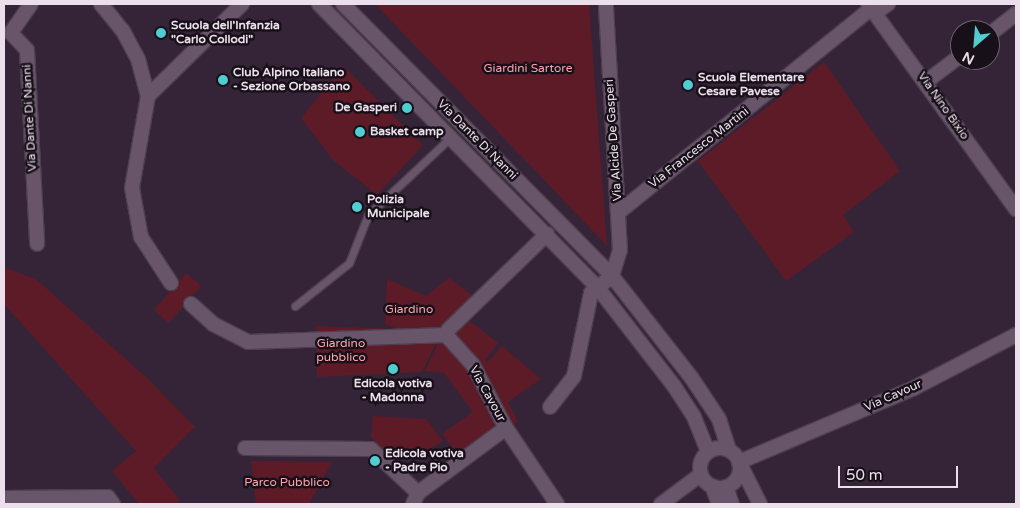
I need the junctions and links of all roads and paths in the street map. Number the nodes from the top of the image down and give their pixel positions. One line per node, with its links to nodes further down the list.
1 (31, 4): 18 (street, Via Dante Di Nanni)
2 (101, 4): 13 (street)
3 (242, 4): 13 (street)
4 (343, 4): 19 (street, Via Dante Di Nanni)
5 (606, 4): 16 (street, Via Alcide De Gasperi)
6 (888, 4): 8 (street, Via Francesco Martini)
7 (324, 5): 14 (street, Via Dante Di Nanni)
8 (872, 9): 12 (street, Via Nino Bixio); 16 (street, Via Francesco Martini)
9 (1016, 14): 10 (street)
10 (1000, 26)
11 (950, 64): 12 (street)
12 (927, 83): 15 (street, Via Nino Bixio)
13 (148, 96): 20 (street)
14 (451, 137): 17 (street, Via Dante Di Nanni); 23 (lane)
15 (1016, 209)
16 (619, 212): 19 (street, Via Alcide De Gasperi)
17 (547, 234): 21 (street, Via Dante Di Nanni); 24 (street)
18 (37, 244)
19 (612, 276): 21 (street); 29 (street, Via Dante Di Nanni)
20 (170, 283)
21 (598, 288): 26 (street); 30 (street, Via Dante Di Nanni)
22 (191, 304): 27 (street, Via Cavour)
23 (295, 306)
24 (448, 330)
25 (1014, 339): 31 (street, Via Cavour)
26 (550, 407)
27 (506, 428): 36 (street, Via Cavour); 38 (street, Via Cavour)
28 (245, 448): 36 (street, Via Cavour)
29 (729, 450): 30 (street); 31 (street, Via Dante Di Nanni)
30 (708, 451): 32 (street)
31 (739, 462): 34 (street); 42 (street, Via Dante Di Nanni)
32 (700, 474): 33 (street); 39 (street)
33 (712, 486): 34 (street); 40 (street)
34 (726, 487): 41 (street)
35 (4, 498): 37 (street)
36 (415, 499)
37 (113, 504)
38 (557, 504)
39 (661, 504)
40 (719, 504)
41 (732, 504)
42 (760, 504)

